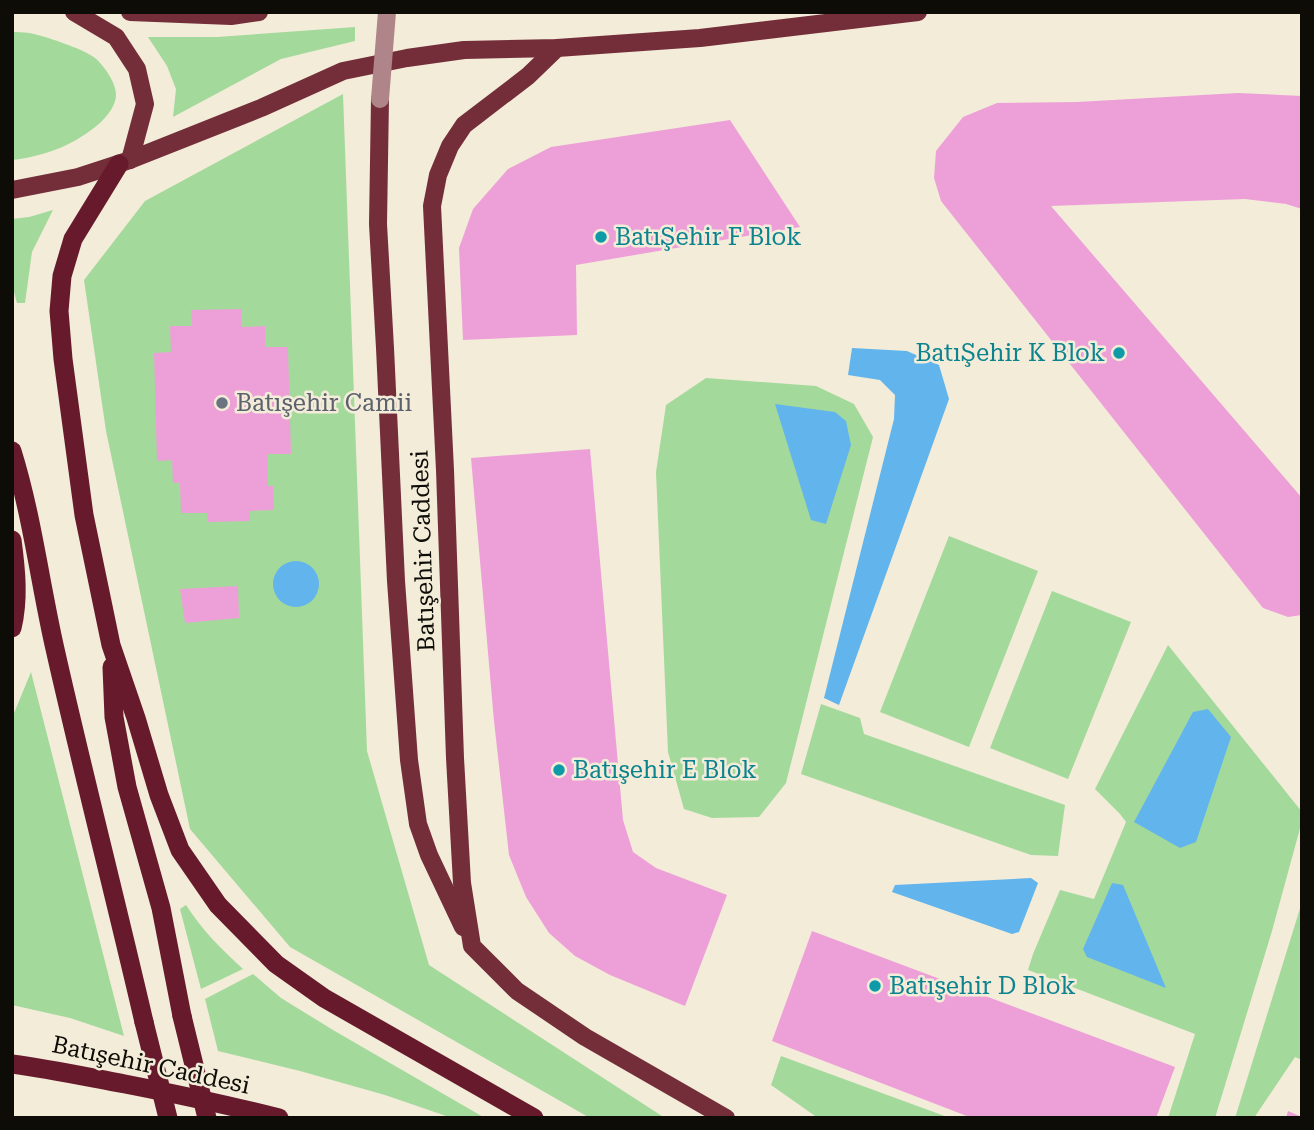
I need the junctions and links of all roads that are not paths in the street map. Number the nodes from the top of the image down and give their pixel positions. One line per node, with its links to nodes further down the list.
1 (74, 12): 8 (main road)
2 (130, 12): 3 (main road)
3 (259, 12)
4 (387, 12): 7 (street, bridge)
5 (918, 12): 6 (main road)
6 (557, 48): 8 (main road); 14 (main road, Batışehir Caddesi)
7 (380, 99): 14 (main road)
8 (125, 162): 9 (main road); 13 (highway)
9 (12, 190)
10 (12, 451): 16 (highway, bridge)
11 (12, 540): 12 (highway)
12 (12, 628)
13 (111, 645): 17 (highway, bridge); 19 (highway)
14 (472, 946): 20 (main road)
15 (12, 1064): 18 (highway, Batışehir Caddesi)
16 (168, 1118)
17 (207, 1118)
18 (279, 1118)
19 (534, 1118)
20 (726, 1118)

